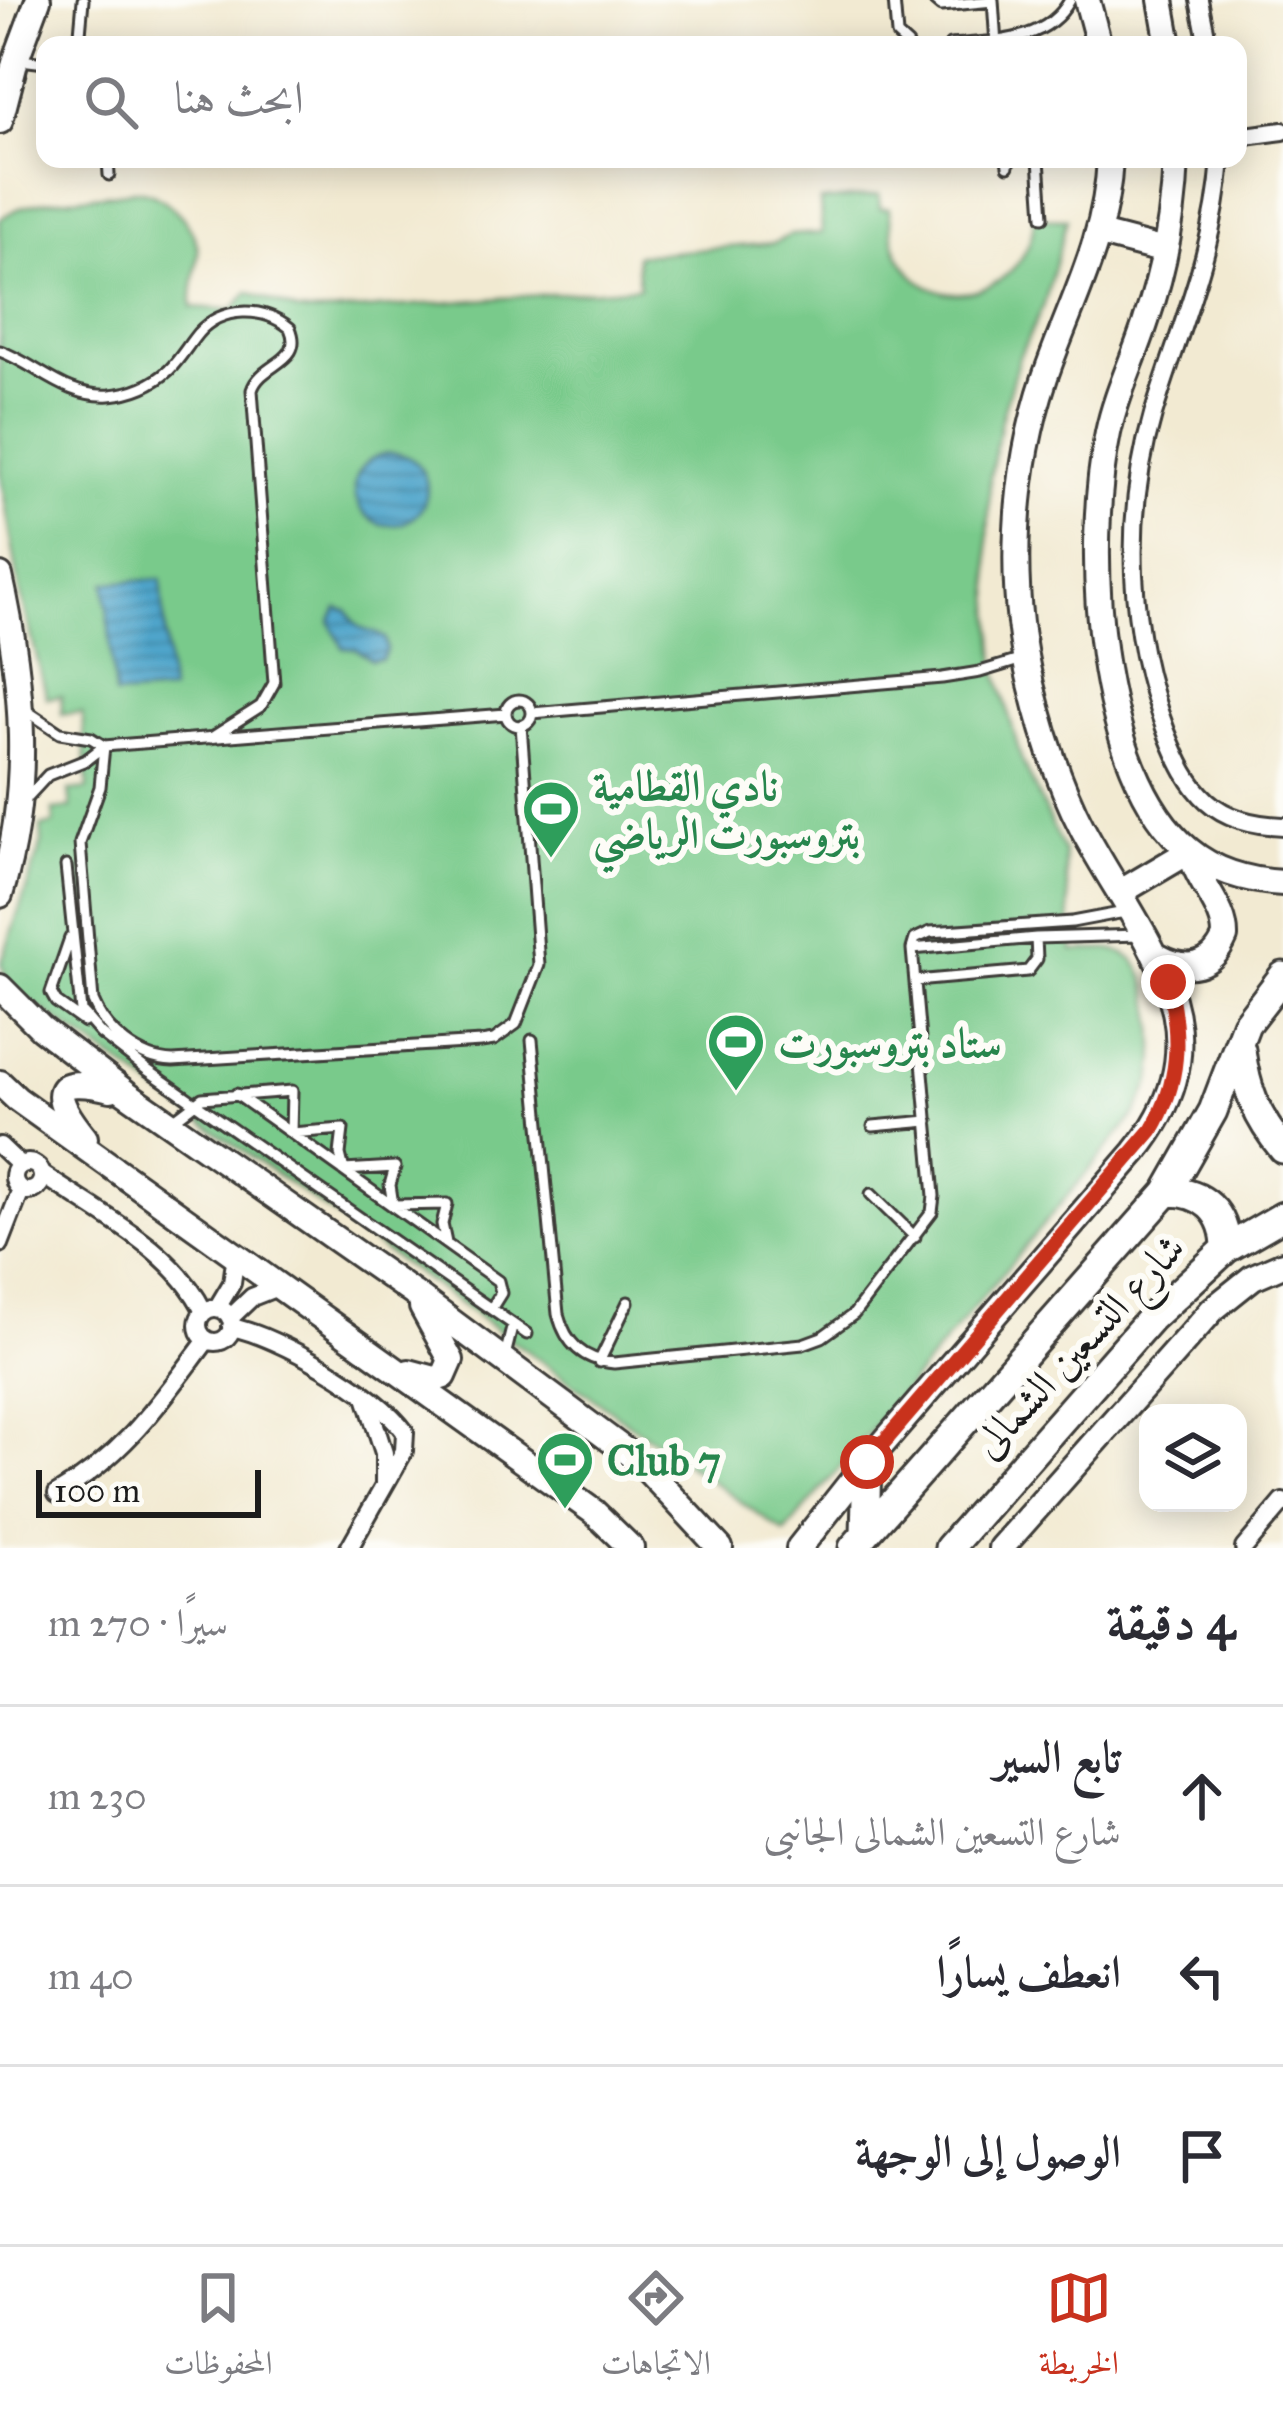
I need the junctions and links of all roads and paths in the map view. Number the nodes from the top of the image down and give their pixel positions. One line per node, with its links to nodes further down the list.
1 (38, 0): 17 (street)
2 (82, 0): 10 (lane)
3 (894, 0): 11 (lane)
4 (934, 0): 9 (lane)
5 (1070, 0): 13 (lane)
6 (1087, 0): 14 (street)
7 (1161, 0): 15 (street)
8 (1199, 0): 16 (street)
9 (993, 1): 12 (lane)
10 (80, 36)
11 (898, 36)
12 (996, 36)
13 (1025, 36)
14 (1097, 36)
15 (1167, 36)
16 (1206, 36)
17 (16, 59): 18 (lane); 19 (street)
18 (36, 62)
19 (0, 121)
20 (1283, 131): 21 (street)
21 (1247, 136)
22 (109, 168): 27 (lane)
23 (1040, 168): 28 (lane)
24 (1109, 168): 29 (street)
25 (1175, 168): 30 (street)
26 (1220, 168): 41 (street)
27 (110, 176)
28 (1043, 217)
29 (1100, 234): 30 (street); 33 (street)
30 (1165, 251): 42 (street)
31 (0, 351): 38 (lane)
32 (0, 577): 34 (street)
33 (1026, 658): 36 (lane); 46 (street)
34 (21, 706): 39 (lane); 40 (street)
35 (506, 713): 36 (lane); 37 (lane); 38 (lane)
36 (532, 713): 37 (lane)
37 (520, 725): 39 (lane)
38 (211, 738): 39 (lane)
39 (104, 746): 40 (lane)
40 (20, 806): 45 (street)
41 (1283, 826)
42 (1190, 851): 44 (street); 46 (street); 49 (street)
43 (66, 866): 47 (lane)
44 (1283, 883)
45 (0, 895)
46 (1125, 901): 49 (street); 50 (lane)
47 (72, 933): 54 (lane); 54 (lane)
48 (1036, 938): 49 (lane); 50 (lane); 52 (lane)
49 (1153, 946): 98 (street)
50 (912, 950): 52 (lane)
51 (1283, 976): 56 (main road, شارع التسعين الشمالى)
52 (915, 981): 61 (lane)
53 (0, 987): 58 (street)
54 (93, 1028): 60 (lane)
55 (532, 1040): 91 (lane)
56 (1240, 1040): 66 (main road); 72 (main road, شارع التسعين الشمالى)
57 (0, 1083): 67 (street)
58 (125, 1092): 62 (street); 67 (street)
59 (236, 1094): 60 (lane); 64 (lane); 64 (lane)
60 (194, 1101): 62 (lane); 85 (lane)
61 (928, 1121): 63 (lane); 76 (lane)
62 (169, 1124): 83 (street)
63 (873, 1126)
64 (291, 1133): 69 (lane); 69 (lane)
65 (0, 1147): 68 (street)
66 (1283, 1149)
67 (100, 1158): 80 (street)
68 (20, 1165): 70 (street); 71 (street)
69 (344, 1170): 74 (lane); 74 (lane)
70 (42, 1174): 71 (street); 86 (street)
71 (21, 1190): 78 (street)
72 (1166, 1192): 79 (main road); 102 (main road, شارع التسعين الشمالى)
73 (871, 1194): 76 (lane)
74 (393, 1205): 77 (lane); 77 (lane)
75 (1283, 1216): 79 (main road, شارع التسعين الشمالى)
76 (915, 1237): 91 (lane)
77 (446, 1243): 85 (lane)
78 (0, 1244)
79 (1226, 1249): 107 (main road, شارع التسعين الشمالى)
80 (236, 1254): 82 (street); 86 (street)
81 (1283, 1264): 108 (street)
82 (280, 1286): 86 (street); 92 (street)
83 (413, 1293): 90 (street); 92 (street)
84 (628, 1302): 91 (lane)
85 (491, 1309): 87 (lane)
86 (220, 1316): 89 (street); 89 (street); 93 (street)
87 (513, 1324): 88 (lane); 90 (lane)
88 (527, 1334)
89 (207, 1340): 100 (street)
90 (504, 1361): 105 (street)
91 (599, 1362)
92 (396, 1368): 104 (street)
93 (367, 1400): 94 (street); 95 (street)
94 (399, 1424): 95 (street); 96 (street)
95 (379, 1429): 97 (street)
96 (404, 1451): 97 (street); 99 (street)
97 (384, 1453): 99 (street)
98 (867, 1462): 102 (main road); 106 (street)
99 (384, 1488): 103 (street)
100 (57, 1495)
101 (1283, 1502): 109 (street)
102 (859, 1541)
103 (350, 1548)
104 (631, 1548)
105 (720, 1548)
106 (799, 1548)
107 (949, 1548)
108 (1001, 1548)
109 (1244, 1548)

